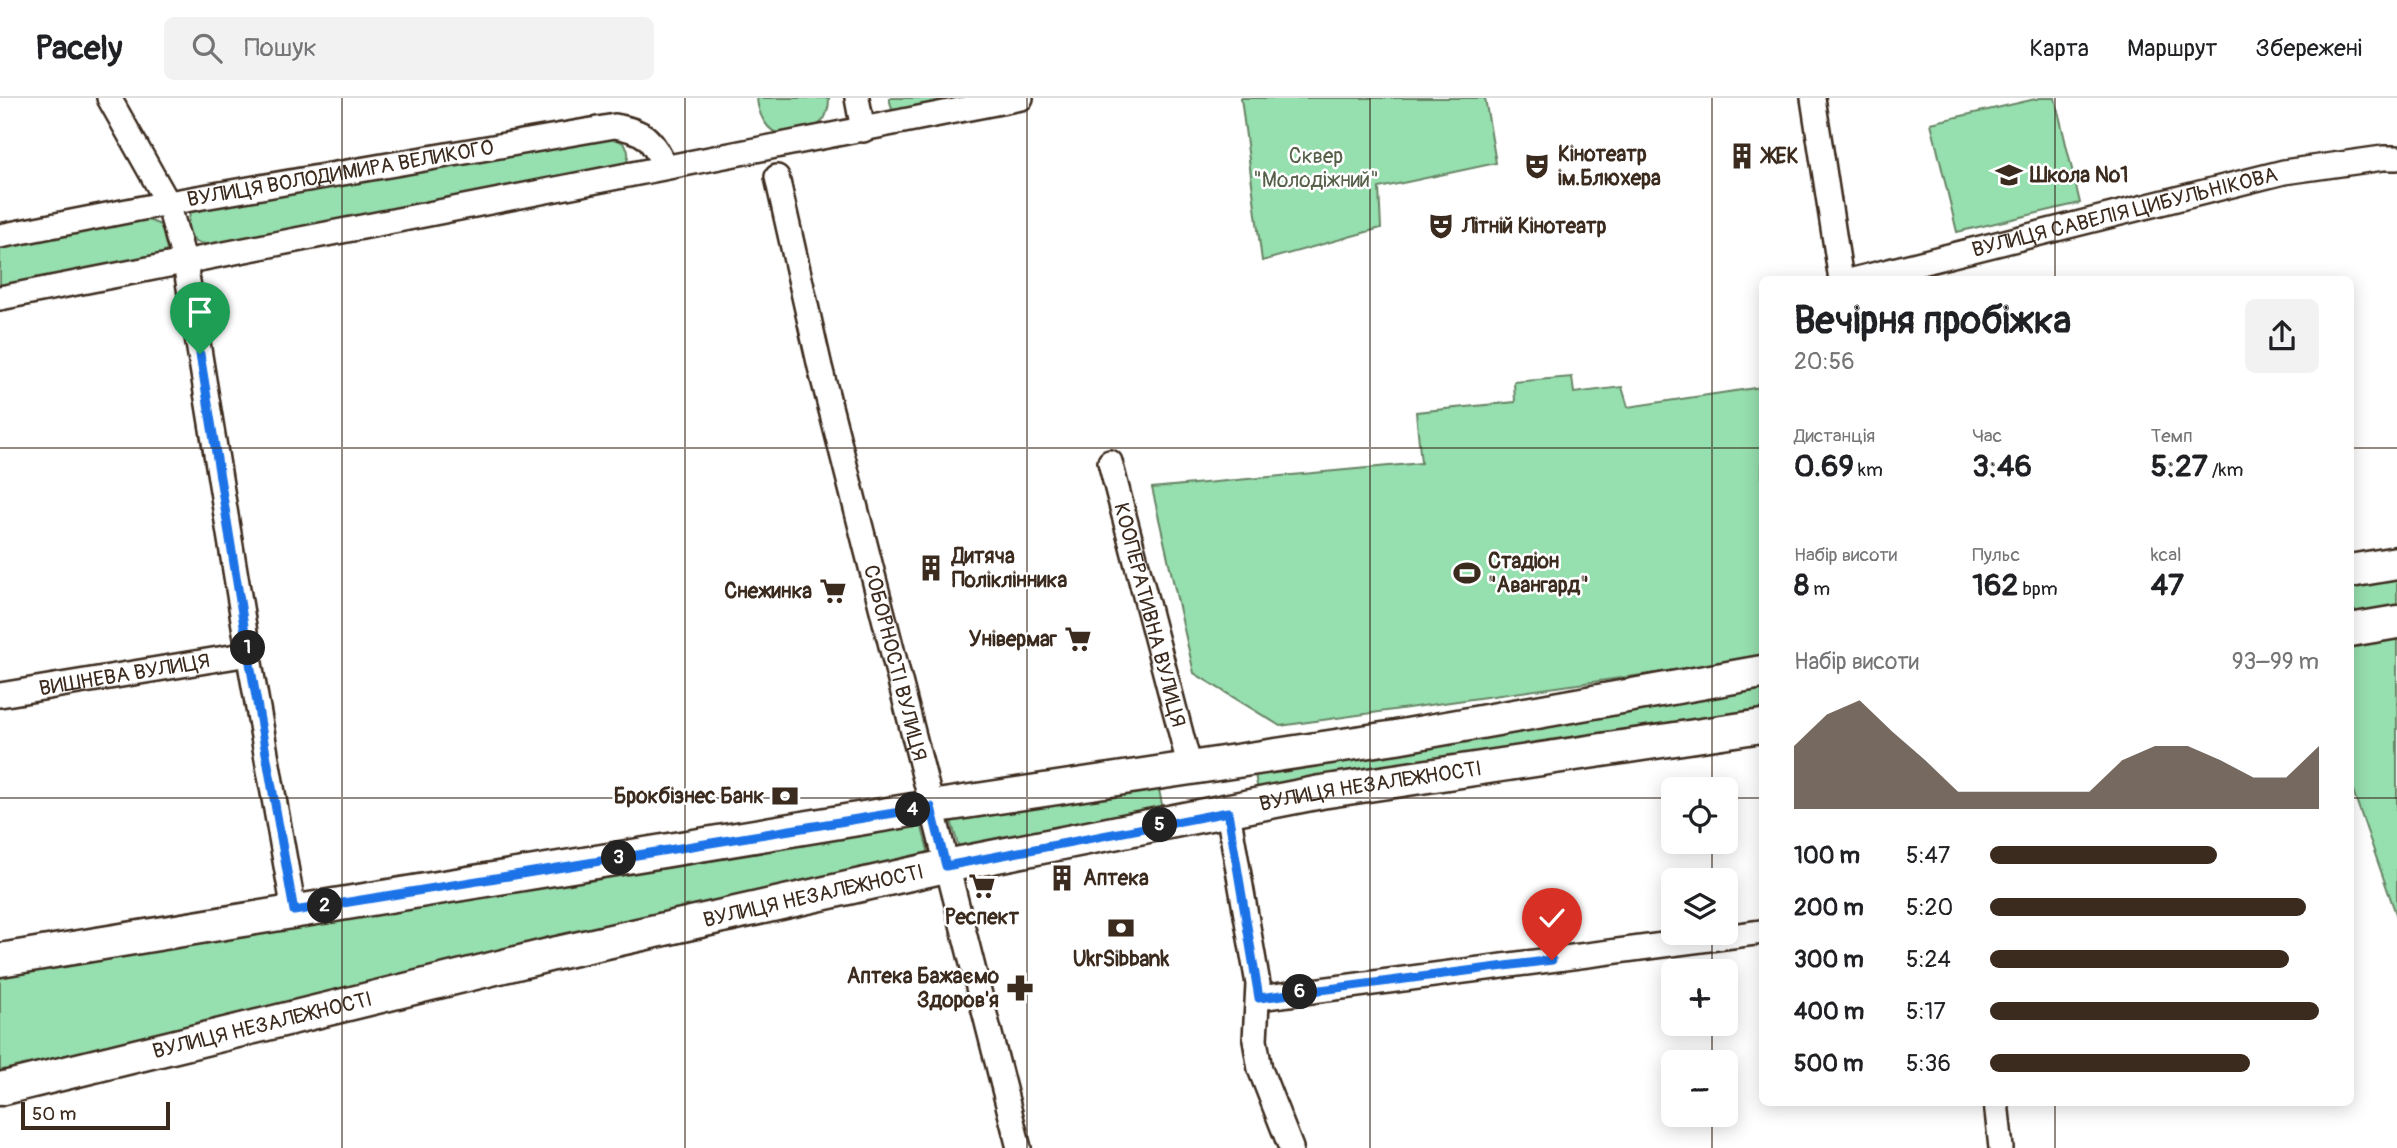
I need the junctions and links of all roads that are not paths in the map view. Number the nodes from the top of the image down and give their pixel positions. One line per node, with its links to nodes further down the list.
1 (109, 98): 9 (street)
2 (857, 98): 5 (street)
3 (1021, 98): 5 (street)
4 (1813, 98): 12 (street)
5 (863, 130): 7 (street)
6 (2397, 158): 13 (street, ВУЛИЦЯ САВЕЛІЯ ЦИБУЛЬНІКОВА)
7 (665, 166): 9 (street, ВУЛИЦЯ ВОЛОДИМИРА ВЕЛИКОГО); 11 (street)
8 (777, 177): 25 (street, СОБОРНОСТІ ВУЛИЦЯ)
9 (168, 203): 10 (street, ВУЛИЦЯ ВОЛОДИМИРА ВЕЛИКОГО); 11 (street)
10 (0, 236)
11 (185, 263): 14 (street); 20 (street)
12 (1840, 276)
13 (1869, 276)
14 (0, 298)
15 (1110, 462): 24 (street, КООПЕРАТИВНА ВУЛИЦЯ)
16 (2397, 563): 17 (street)
17 (2354, 570)
18 (2397, 622): 19 (street)
19 (2354, 629)
20 (249, 654): 22 (street, ВИШНЕВА ВУЛИЦЯ); 28 (street)
21 (1759, 673): 24 (street)
22 (0, 695)
23 (1759, 726): 26 (street, ВУЛИЦЯ НЕЗАЛЕЖНОСТІ)
24 (1189, 768): 25 (street)
25 (931, 807): 27 (street, СОБОРНОСТІ ВУЛИЦЯ); 28 (street)
26 (1228, 812): 27 (street, ВУЛИЦЯ НЕЗАЛЕЖНОСТІ); 31 (street)
27 (946, 866): 32 (street, ВУЛИЦЯ НЕЗАЛЕЖНОСТІ); 34 (street, СОБОРНОСТІ ВУЛИЦЯ)
28 (294, 911): 30 (street)
29 (1759, 932): 31 (street)
30 (0, 960)
31 (1259, 998): 35 (street)
32 (0, 1089)
33 (1996, 1106): 36 (street)
34 (1019, 1148)
35 (1291, 1148)
36 (2001, 1148)

